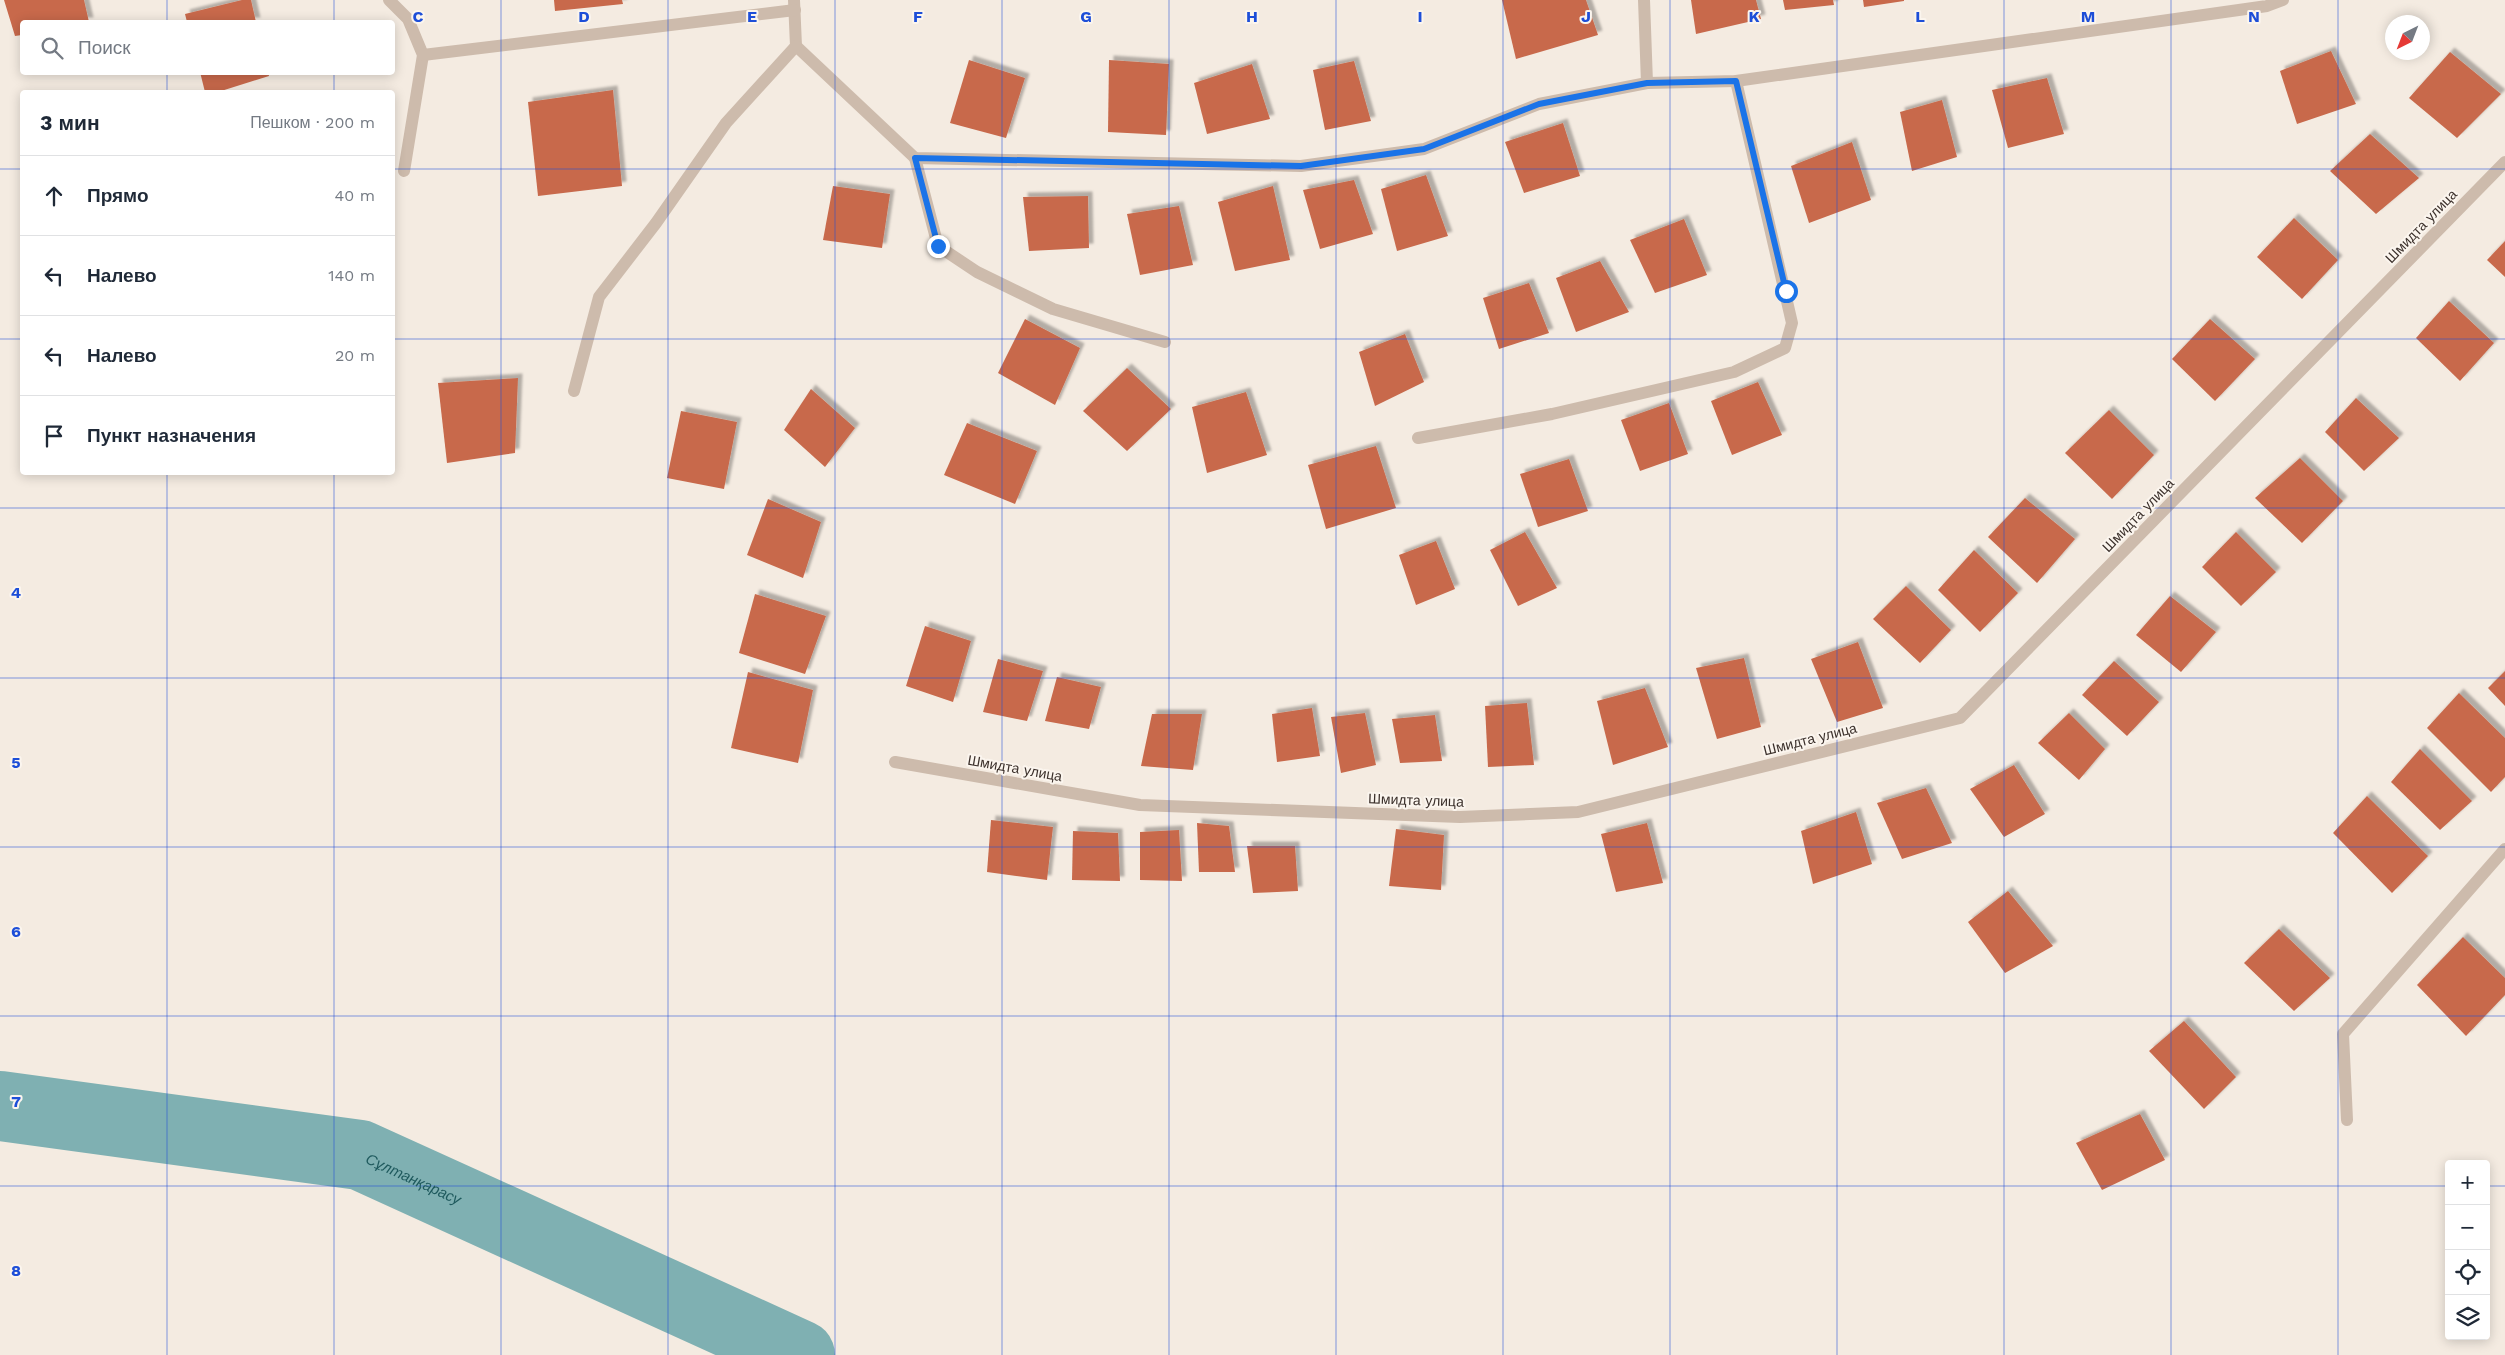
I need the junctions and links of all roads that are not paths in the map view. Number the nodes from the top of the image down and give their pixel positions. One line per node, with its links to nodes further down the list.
1 (389, 0): 6 (street)
2 (1644, 0): 8 (street)
3 (2283, 0): 7 (street)
4 (794, 5): 5 (street); 6 (street)
5 (796, 46): 9 (street); 13 (street)
6 (423, 55): 11 (street)
7 (1736, 81): 8 (street); 14 (street)
8 (1647, 83): 9 (street)
9 (915, 158): 12 (street)
10 (2505, 162): 15 (street, Шмидта улица)
11 (404, 171)
12 (1165, 342)
13 (574, 391)
14 (1418, 438)
15 (895, 762)
16 (2505, 850): 17 (street)
17 (2347, 1120)

